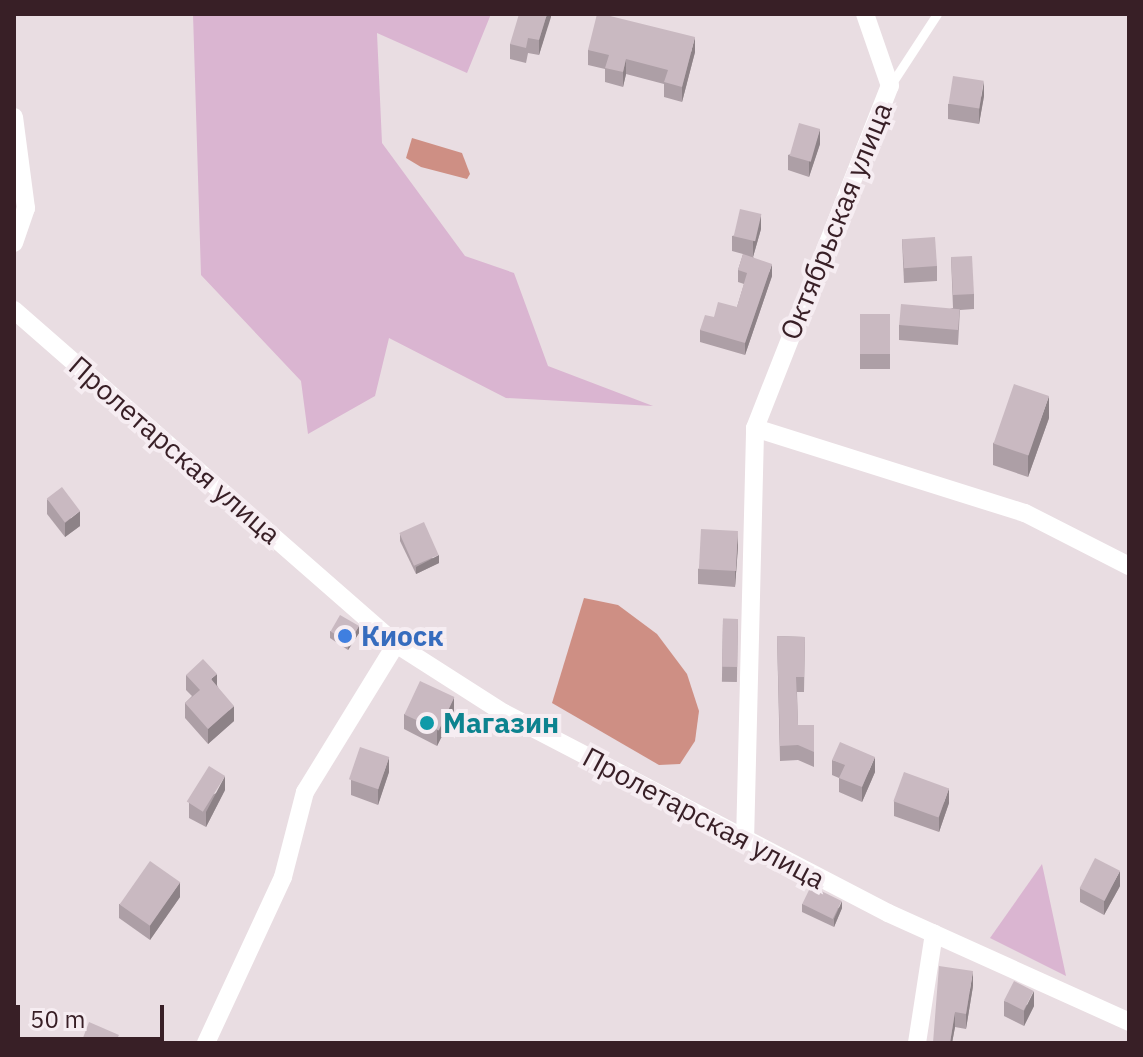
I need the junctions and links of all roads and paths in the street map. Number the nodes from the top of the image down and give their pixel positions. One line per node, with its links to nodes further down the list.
1 (865, 14): 3 (street, Октябрьская улица)
2 (937, 14): 3 (lane)
3 (890, 86): 7 (street, Октябрьская улица)
4 (14, 117): 5 (street)
5 (14, 243)
6 (16, 312): 9 (street, Пролетарская улица)
7 (755, 428): 8 (street); 10 (street, Октябрьская улица)
8 (1129, 566)
9 (396, 644): 10 (street, Пролетарская улица); 13 (street)
10 (745, 842): 11 (street, Пролетарская улица)
11 (934, 933): 12 (street, Пролетарская улица); 14 (street)
12 (1129, 1022)
13 (206, 1043)
14 (917, 1043)

